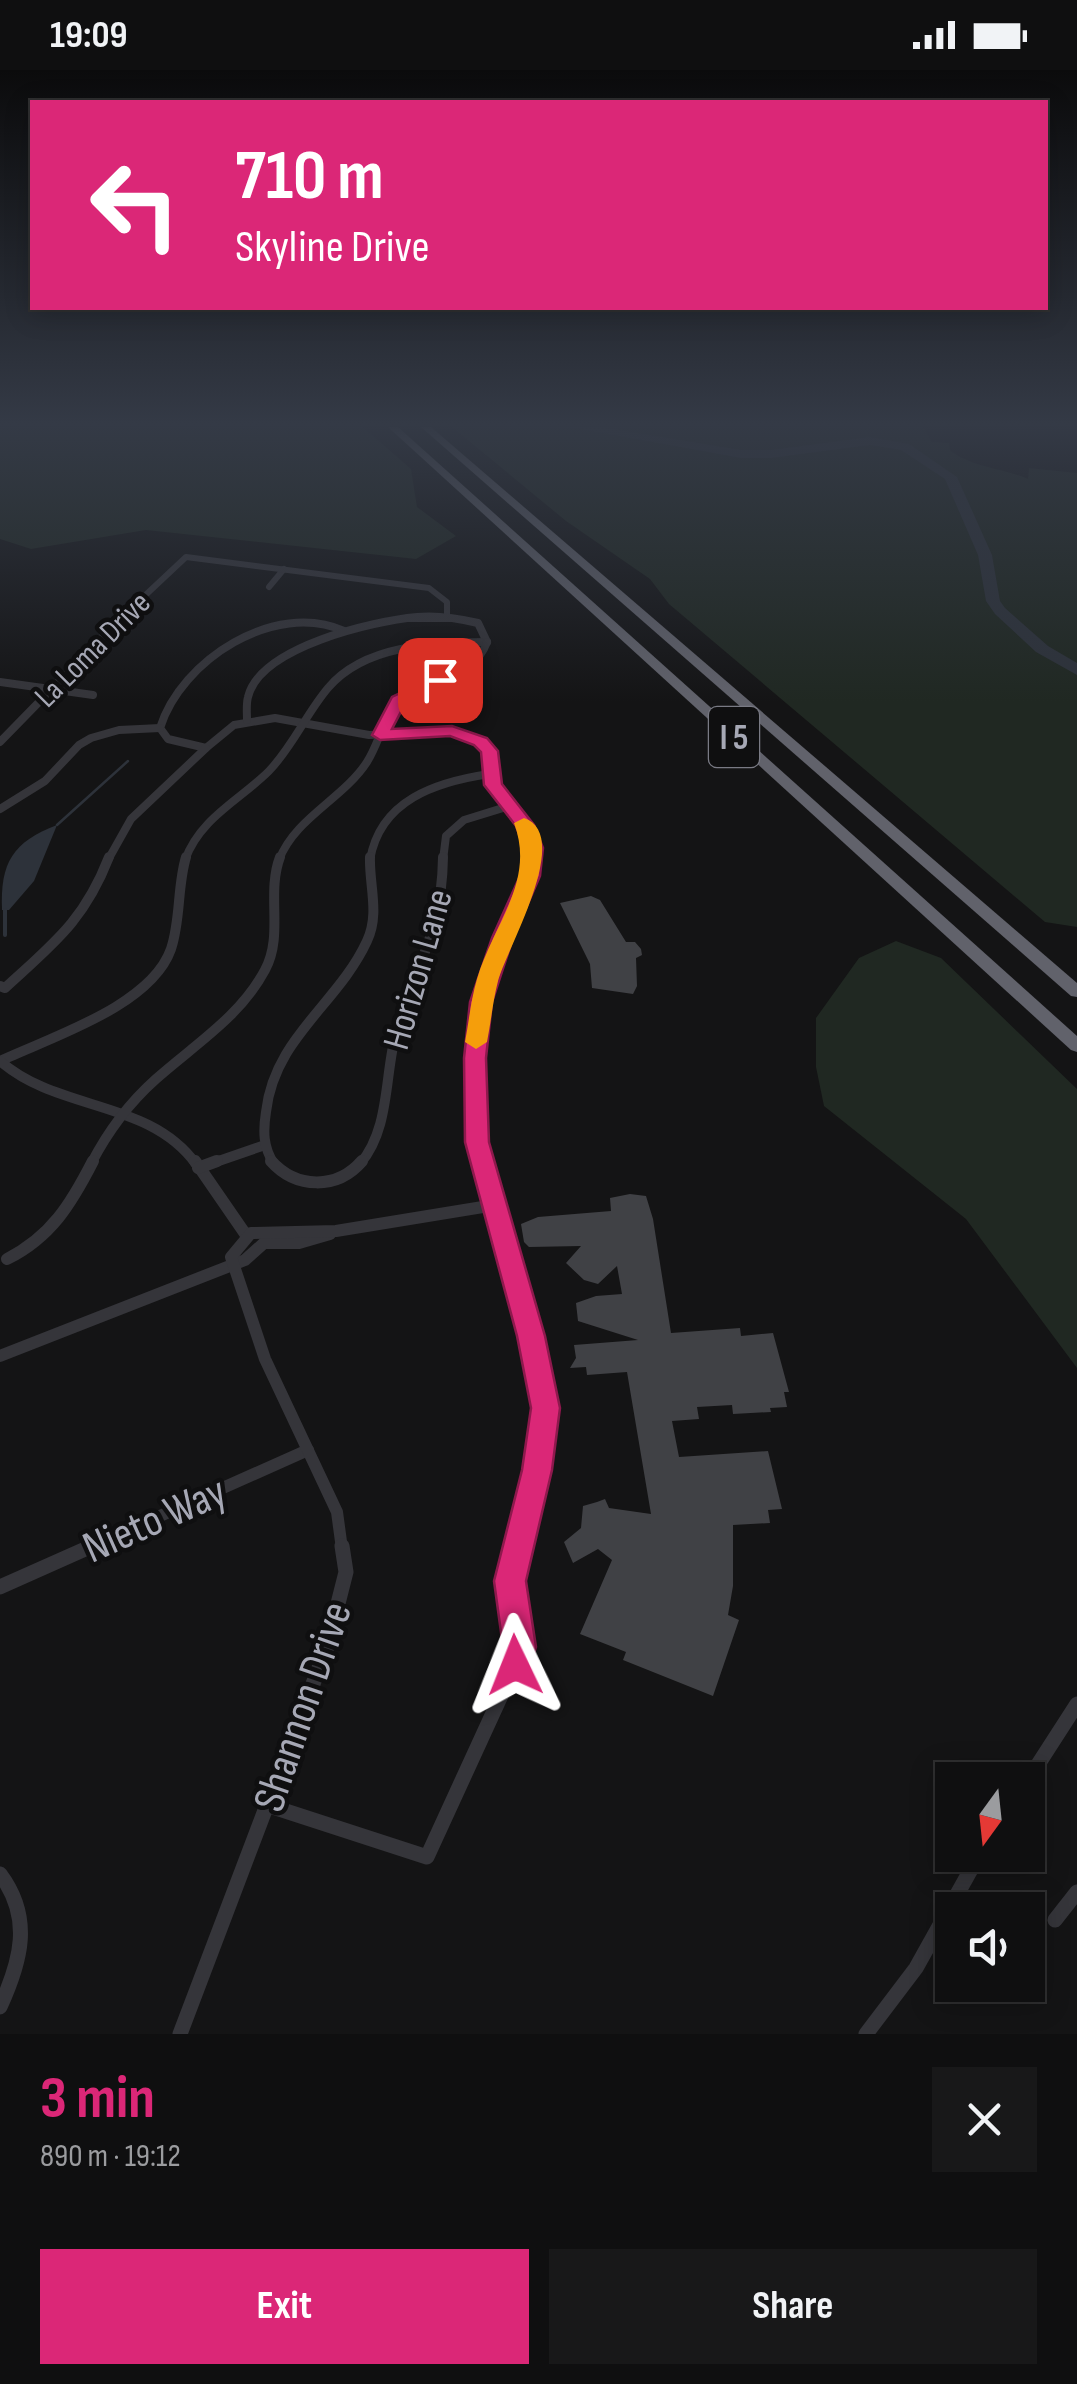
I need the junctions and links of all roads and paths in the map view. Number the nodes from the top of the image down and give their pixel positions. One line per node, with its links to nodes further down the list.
1 (492, 519): 22 (highway, I 5)
2 (530, 519): 21 (highway, I 5)
3 (284, 569): 4 (street); 5 (street); 9 (street, La Loma Drive)
4 (269, 587)
5 (447, 614): 6 (street); 7 (street)
6 (344, 631): 11 (street); 13 (street)
7 (487, 642): 12 (street); 14 (street)
8 (0, 682): 9 (street)
9 (51, 688): 10 (street); 15 (street, La Loma Drive)
10 (93, 695)
11 (247, 720): 12 (street); 16 (street)
12 (306, 722): 14 (street); 23 (street)
13 (161, 724): 16 (street); 19 (street)
14 (380, 735): 17 (street); 24 (street)
15 (0, 742)
16 (206, 748): 20 (street)
17 (489, 774): 18 (street); 25 (street)
18 (508, 806): 25 (street, Horizon Lane); 27 (street)
19 (0, 809)
20 (2, 989)
21 (1077, 992)
22 (1077, 1046)
23 (0, 1061): 24 (street)
24 (120, 1116): 26 (street); 30 (street)
25 (264, 1146): 26 (street)
26 (198, 1168): 29 (street)
27 (495, 1205): 28 (street); 37 (street)
28 (336, 1231): 29 (street); 31 (street)
29 (246, 1235): 31 (street)
30 (7, 1259)
31 (234, 1265): 32 (street); 33 (street, Shannon Drive)
32 (0, 1356)
33 (308, 1450): 34 (street, Nieto Way); 37 (street, Shannon Drive)
34 (0, 1586)
35 (1077, 1704): 36 (street)
36 (1040, 1762)
37 (266, 1806): 43 (street, Shannon Drive)
38 (970, 1872): 44 (street)
39 (0, 1874): 42 (street)
40 (1077, 1892): 41 (street)
41 (1055, 1920)
42 (0, 2007)
43 (180, 2034)
44 (866, 2034)

